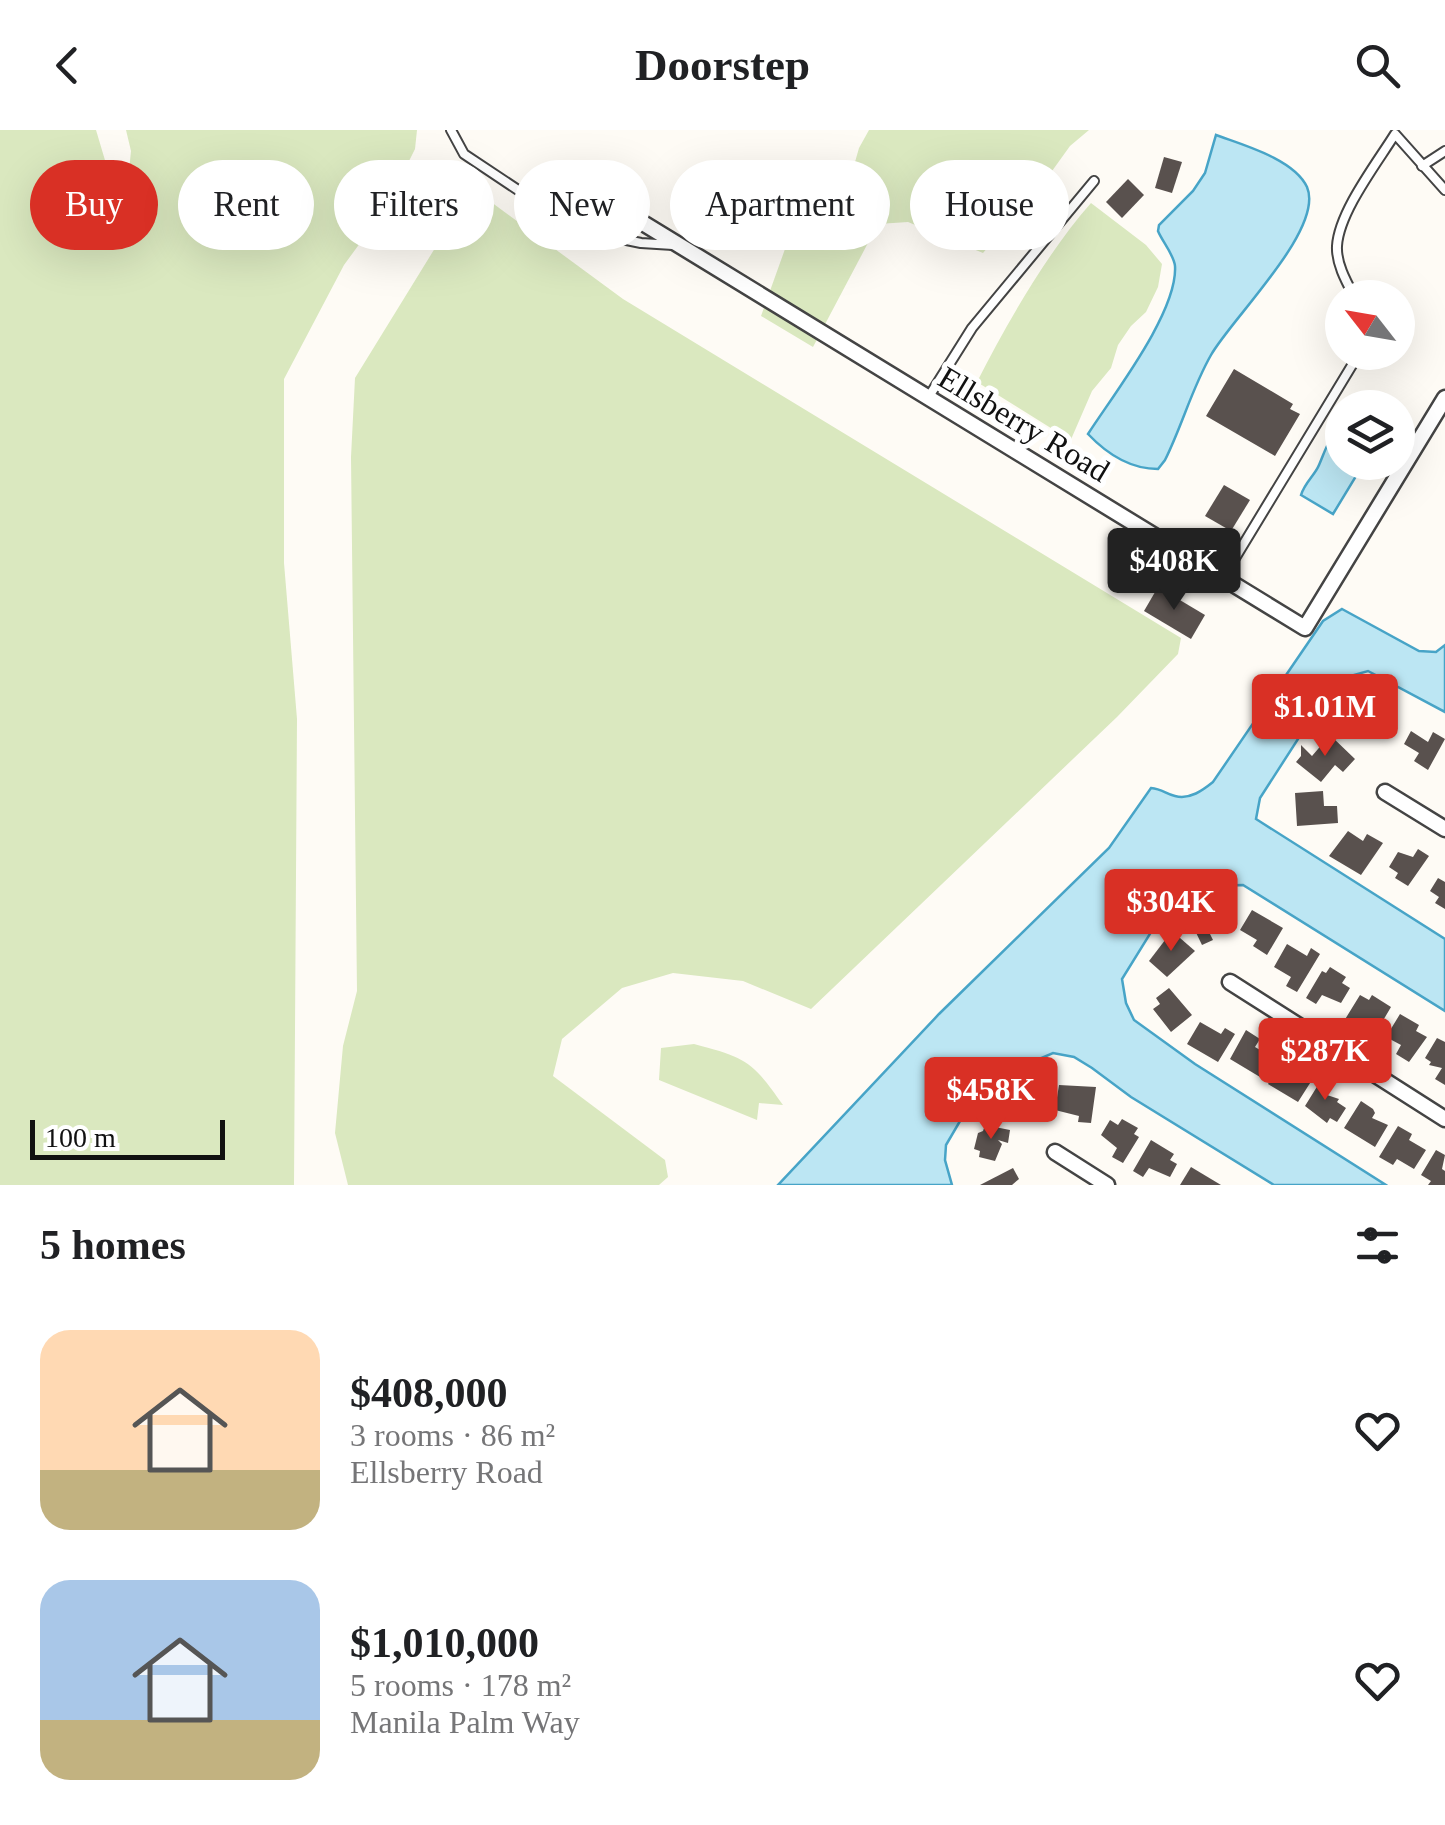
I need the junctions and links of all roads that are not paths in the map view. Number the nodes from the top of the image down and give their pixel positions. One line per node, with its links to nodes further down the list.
1 (451, 130): 6 (lane)
2 (1445, 150): 3 (lane)
3 (1422, 166): 5 (lane); 8 (lane)
4 (1094, 182): 10 (lane)
5 (1445, 190)
6 (670, 245)
7 (686, 250): 10 (street, Ellsberry Road)
8 (1345, 280)
9 (1349, 370): 12 (lane)
10 (928, 398): 12 (street, Ellsberry Road)
11 (1445, 398): 12 (street, Ellsberry Road)
12 (1224, 578)
13 (1385, 792): 14 (street)
14 (1445, 829)
15 (1230, 982): 16 (street)
16 (1445, 1119)
17 (1055, 1152): 18 (street)
18 (1107, 1185)

